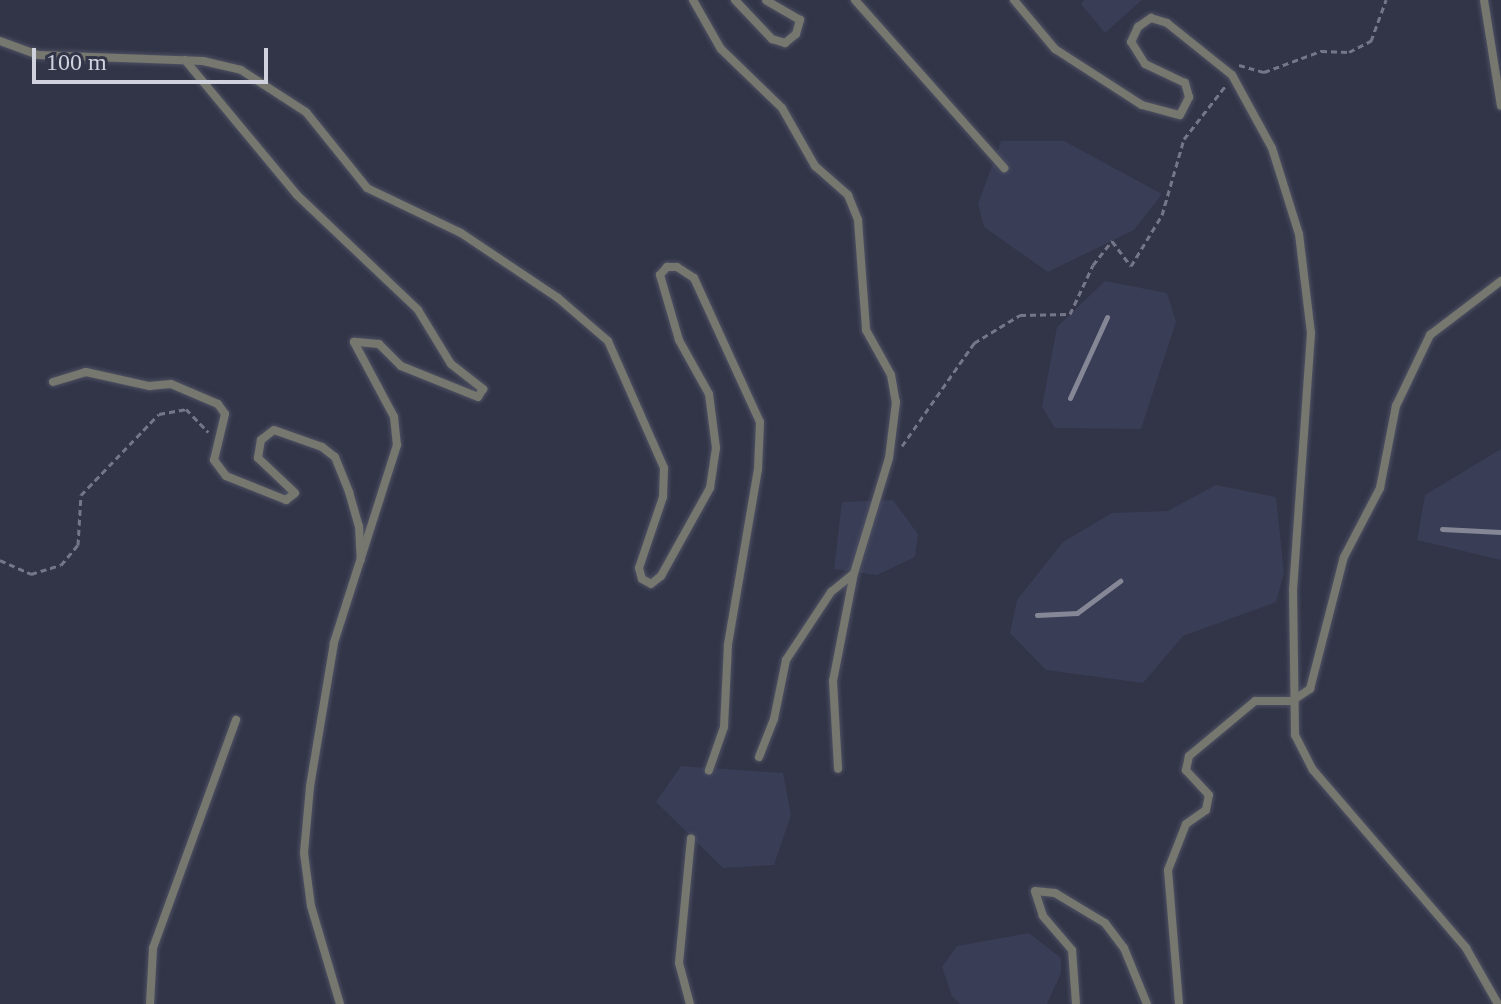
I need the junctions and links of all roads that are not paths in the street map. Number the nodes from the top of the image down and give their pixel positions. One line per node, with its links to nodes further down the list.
1 (693, 0): 14 (lane)
2 (735, 0): 3 (lane)
3 (766, 0)
4 (855, 0): 10 (lane)
5 (1014, 0): 15 (lane)
6 (1484, 0): 9 (lane)
7 (0, 41): 8 (lane)
8 (185, 60): 13 (lane); 19 (lane)
9 (1501, 106)
10 (1004, 168)
11 (1501, 281): 15 (lane)
12 (53, 382): 13 (lane)
13 (361, 564): 22 (lane)
14 (854, 573): 17 (lane); 18 (lane)
15 (1292, 701): 26 (lane); 27 (lane)
16 (236, 720): 21 (lane)
17 (759, 757)
18 (838, 769)
19 (709, 770)
20 (691, 839): 23 (lane)
21 (150, 1004)
22 (340, 1004)
23 (690, 1004)
24 (1076, 1004): 25 (lane)
25 (1147, 1004)
26 (1179, 1004)
27 (1498, 1004)

